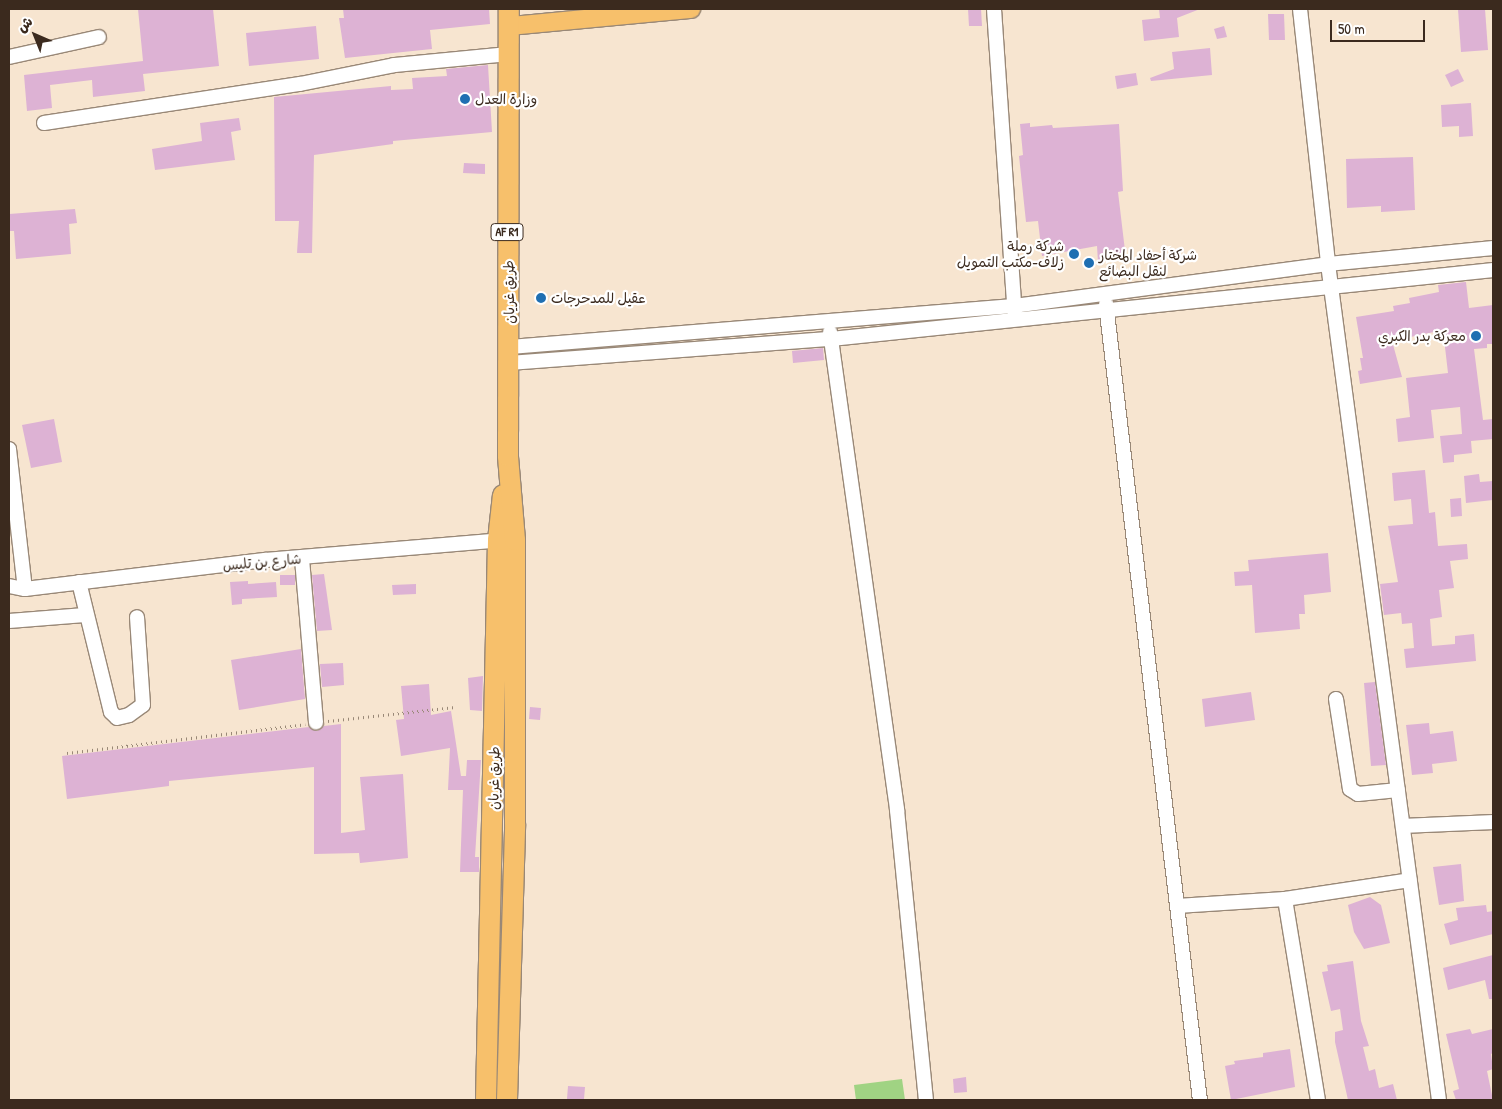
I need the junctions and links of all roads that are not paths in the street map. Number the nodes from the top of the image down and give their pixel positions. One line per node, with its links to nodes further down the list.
1 (691, 9): 4 (main road)
2 (994, 9): 14 (street)
3 (1300, 9): 10 (street)
4 (509, 17): 6 (highway, طريق غريان / AF R1)
5 (99, 37): 7 (street)
6 (509, 54): 8 (street); 19 (highway, طريق غريان / AF R1)
7 (9, 57)
8 (44, 123)
9 (1493, 248): 10 (street)
10 (1328, 264): 12 (street); 13 (street)
11 (1493, 270): 12 (street)
12 (1332, 287): 15 (street); 31 (street)
13 (1105, 294): 14 (street); 15 (street)
14 (1014, 306): 16 (street); 17 (street)
15 (1107, 312): 16 (street); 36 (street)
16 (1015, 321): 18 (street)
17 (828, 322): 18 (street); 19 (street)
18 (831, 339): 19 (street); 39 (street)
19 (509, 355): 21 (highway, طريق غريان / AF R1)
20 (9, 449): 25 (street)
21 (507, 540): 22 (street, شارع بن تليس); 37 (highway, طريق غريان); 38 (highway, طريق غريان)
22 (302, 559): 23 (street, شارع بن تليس); 30 (street)
23 (80, 582): 25 (street, شارع بن تليس); 26 (street)
24 (9, 586): 25 (street, شارع بن تليس)
25 (25, 589)
26 (85, 614): 27 (street); 28 (street)
27 (137, 617)
28 (9, 621)
29 (1336, 699): 31 (street)
30 (316, 722)
31 (1398, 790): 33 (street)
32 (1493, 822): 33 (street)
33 (1403, 826): 34 (street)
34 (1410, 880): 35 (street); 42 (street)
35 (1285, 899): 36 (street); 41 (street)
36 (1177, 906): 40 (street)
37 (486, 1100)
38 (507, 1100)
39 (926, 1100)
40 (1200, 1100)
41 (1318, 1100)
42 (1439, 1100)

